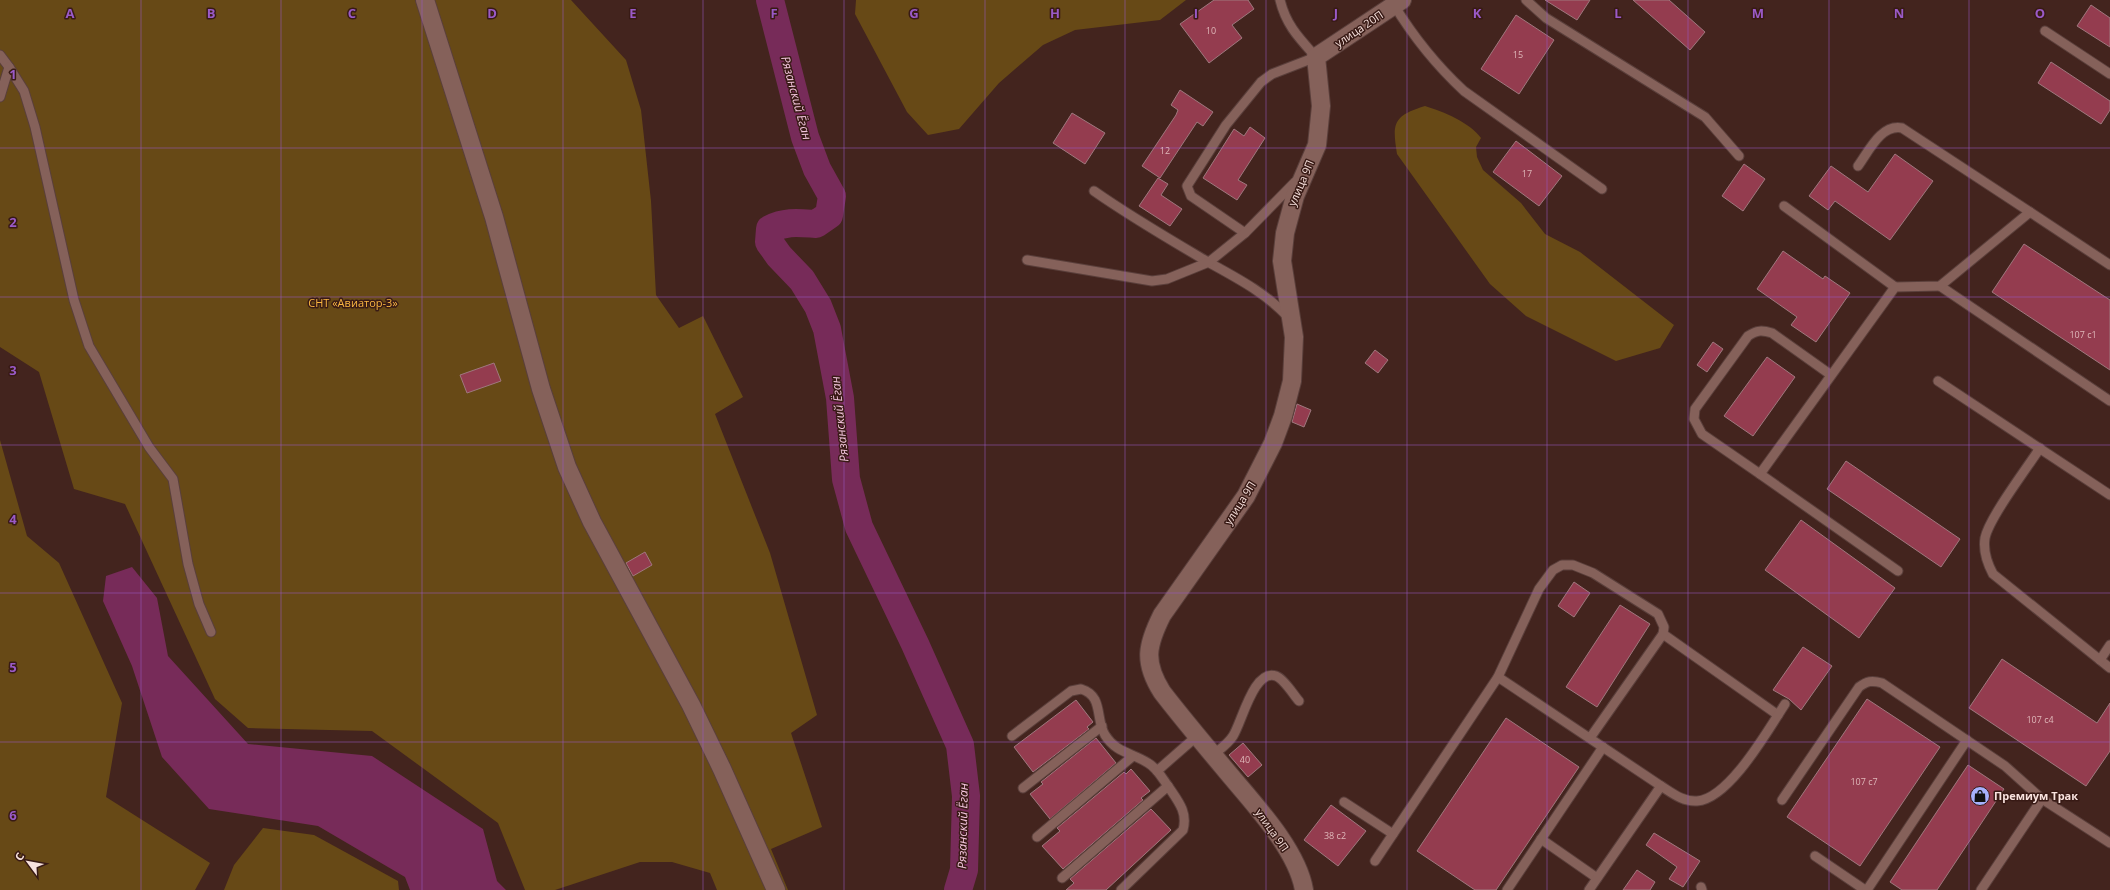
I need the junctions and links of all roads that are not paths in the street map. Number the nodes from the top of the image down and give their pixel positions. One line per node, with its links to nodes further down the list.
1 (425, 0): 64 (street)
2 (1280, 0): 7 (lane)
3 (1526, 0): 11 (lane)
4 (1398, 3): 7 (street, улица 20П); 14 (lane)
5 (2045, 31): 9 (lane)
6 (0, 55): 8 (lane)
7 (1316, 57): 12 (street, улица 9П); 18 (lane)
8 (9, 67): 10 (lane); 32 (lane)
9 (2110, 74)
10 (0, 97)
11 (1739, 156)
12 (1310, 164): 18 (lane); 24 (street, улица 9П)
13 (1858, 166): 17 (lane)
14 (1602, 189)
15 (1094, 191): 20 (lane)
16 (1784, 206): 23 (lane)
17 (2030, 212): 21 (lane); 22 (lane)
18 (1245, 233): 20 (lane)
19 (1027, 260): 20 (lane)
20 (1209, 262): 24 (lane)
21 (2110, 265)
22 (1940, 286): 23 (lane); 27 (lane)
23 (1895, 287): 25 (lane)
24 (1292, 321): 43 (street, улица 9П)
25 (1831, 375): 29 (lane); 29 (lane)
26 (1938, 381): 28 (lane)
27 (2110, 401)
28 (2040, 448): 30 (lane); 35 (lane)
29 (1760, 474): 31 (lane)
30 (2110, 495)
31 (1898, 572)
32 (211, 632)
33 (1663, 634): 37 (lane); 40 (lane); 44 (lane)
34 (2110, 645): 35 (lane)
35 (2100, 660): 36 (lane)
36 (2110, 668)
37 (1498, 677): 44 (lane); 56 (lane)
38 (1299, 701): 47 (lane)
39 (1785, 704): 40 (lane)
40 (1778, 715): 51 (lane)
41 (1102, 726): 42 (lane); 48 (lane); 52 (lane)
42 (1012, 736)
43 (1197, 736): 47 (street, улица 9П); 49 (lane)
44 (1590, 738): 46 (lane)
45 (1967, 740): 53 (lane); 54 (lane); 69 (lane)
46 (1602, 746): 51 (lane); 58 (lane)
47 (1213, 755): 66 (street, улица 9П)
48 (1133, 756): 49 (lane); 57 (lane)
49 (1157, 771): 50 (lane)
50 (1168, 786): 62 (lane); 65 (lane)
51 (1661, 786): 63 (lane)
52 (1023, 788)
53 (2042, 799): 59 (lane); 70 (lane)
54 (1782, 800)
55 (1344, 802): 56 (lane)
56 (1393, 834): 61 (lane)
57 (1037, 837)
58 (1541, 839): 63 (lane); 67 (lane)
59 (2110, 844)
60 (1814, 856): 69 (lane)
61 (1375, 861)
62 (1062, 878)
63 (1597, 878): 68 (lane)
64 (776, 890)
65 (1121, 890)
66 (1304, 890)
67 (1507, 890)
68 (1589, 890)
69 (1866, 890)
70 (1981, 890)

